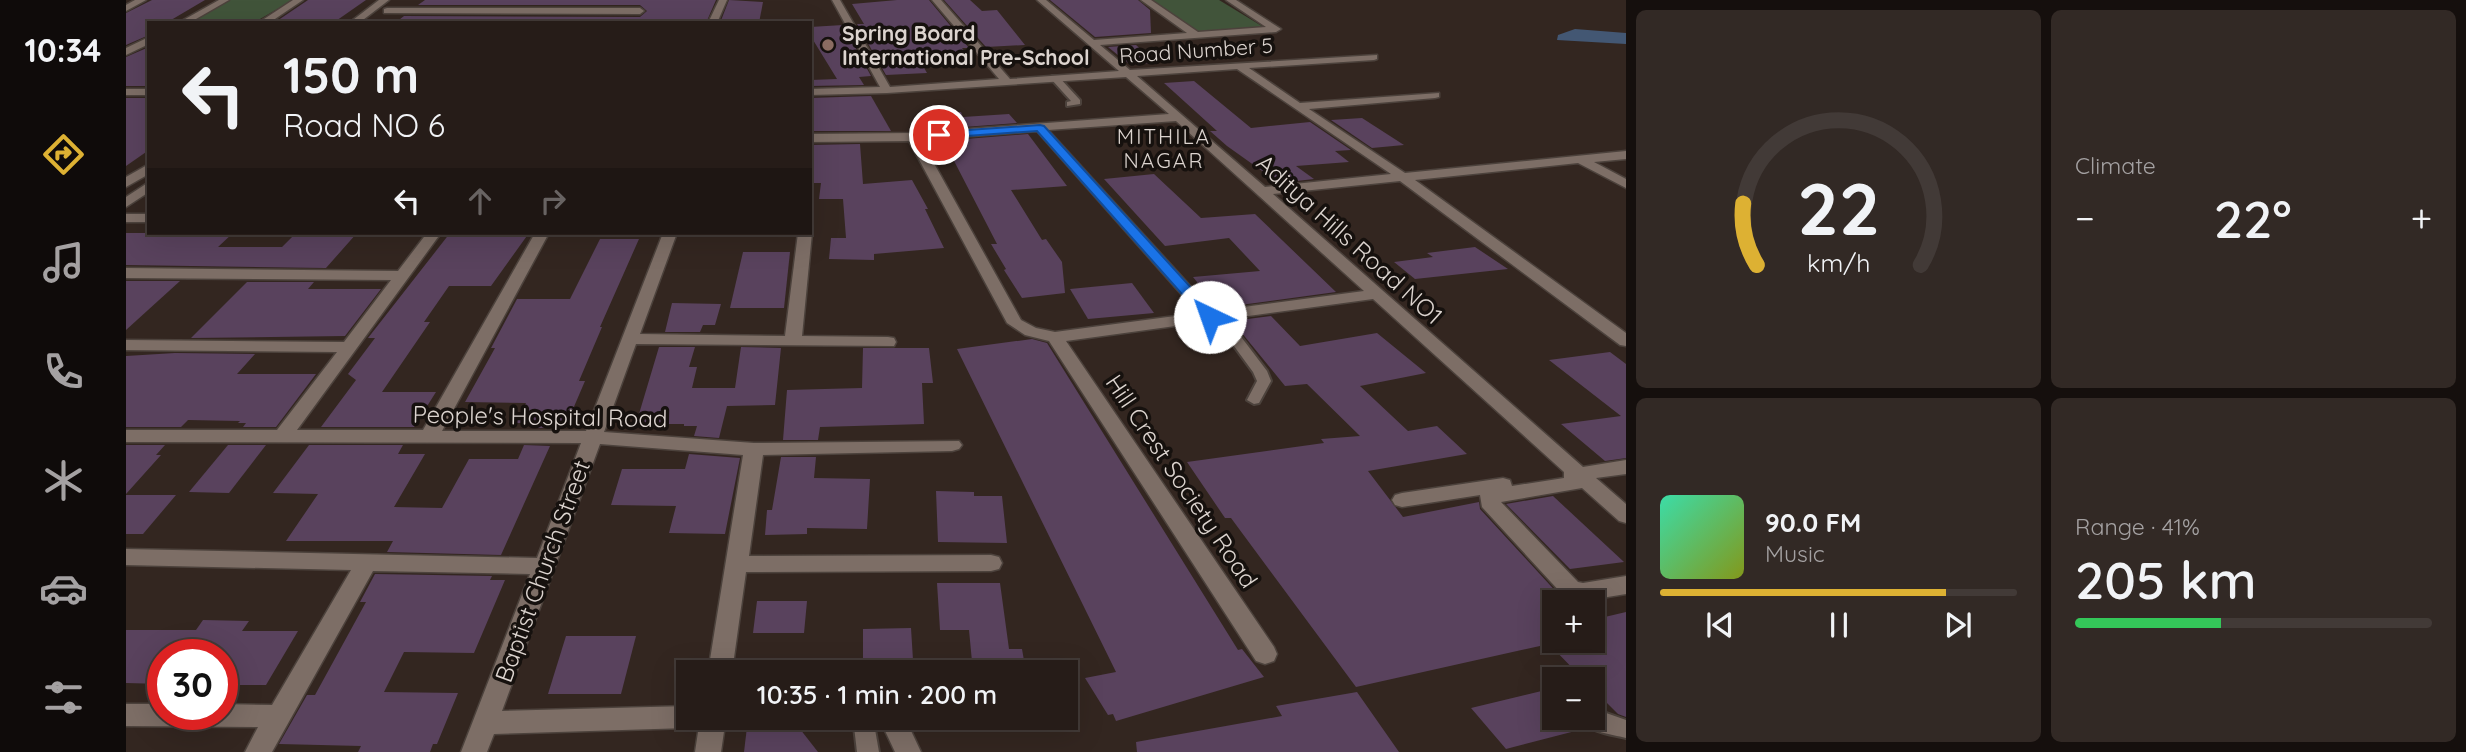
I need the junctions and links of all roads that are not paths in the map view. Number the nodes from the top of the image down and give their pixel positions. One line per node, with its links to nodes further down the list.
1 (142, 0): 13 (street)
2 (225, 0): 18 (street)
3 (299, 0): 19 (street)
4 (385, 0): 20 (street)
5 (401, 0): 14 (street)
6 (647, 0): 17 (street)
7 (723, 0): 25 (street)
8 (836, 0): 36 (street)
9 (936, 0): 35 (street)
10 (1041, 0): 28 (street, Aditya Hills Road NO1)
11 (1144, 0): 26 (street)
12 (1230, 0): 26 (street)
13 (126, 8)
14 (387, 11): 15 (street); 21 (street)
15 (480, 11): 16 (street); 22 (street)
16 (558, 11): 17 (street); 23 (street)
17 (640, 11): 24 (street)
18 (186, 21)
19 (265, 21)
20 (356, 21)
21 (374, 21)
22 (469, 21)
23 (549, 21)
24 (633, 21)
25 (713, 21)
26 (1197, 36): 28 (street)
27 (147, 41): 29 (street)
28 (1092, 43): 33 (street, Aditya Hills Road NO1)
29 (126, 53): 30 (street)
30 (147, 54)
31 (1374, 57): 32 (street, Road Number 5)
32 (1239, 66): 33 (street, Road Number 5); 42 (street)
33 (1126, 73): 34 (street, Road Number 5); 43 (street, Aditya Hills Road NO1)
34 (1055, 78): 35 (street, Road Number 5); 41 (lane)
35 (1007, 82): 36 (street, Road Number 5)
36 (887, 90): 39 (street, Road Number 5)
37 (126, 92): 38 (street)
38 (147, 92)
39 (812, 92)
40 (1435, 95): 42 (street)
41 (1070, 104)
42 (1300, 106): 50 (street)
43 (1179, 117): 44 (street); 54 (street, Aditya Hills Road NO1)
44 (1040, 128): 45 (street); 65 (street)
45 (914, 137): 46 (street); 66 (street)
46 (812, 138)
47 (1626, 155): 48 (street)
48 (1581, 160): 50 (street); 52 (street)
49 (147, 168): 51 (street)
50 (1403, 177): 54 (street); 69 (street)
51 (126, 183)
52 (1626, 184)
53 (147, 187): 55 (street)
54 (1261, 191): 64 (street, Aditya Hills Road NO1)
55 (126, 203)
56 (126, 218): 57 (street)
57 (147, 218)
58 (432, 235): 63 (street)
59 (541, 235): 76 (street)
60 (669, 235): 67 (street, Baptist Church Street)
61 (805, 235): 68 (street)
62 (126, 273): 63 (street)
63 (401, 276): 72 (street)
64 (1377, 294): 65 (street); 81 (street, Aditya Hills Road NO1)
65 (1214, 316): 66 (street); 73 (lane)
66 (1055, 337): 90 (street, Hill Crest Society Road)
67 (629, 339): 68 (street); 77 (street, Baptist Church Street)
68 (793, 341): 70 (street)
69 (1626, 341)
70 (888, 342)
71 (126, 345): 72 (street)
72 (349, 348): 75 (street)
73 (1254, 400)
74 (126, 436): 75 (street, People's Hospital Road)
75 (283, 436): 76 (street, People's Hospital Road)
76 (429, 437): 77 (street, People's Hospital Road)
77 (591, 437): 79 (street, People's Hospital Road); 88 (street, Baptist Church Street)
78 (952, 444): 79 (street, People's Hospital Road)
79 (754, 449): 87 (street)
80 (1626, 467): 81 (street)
81 (1583, 478): 82 (street); 83 (street, Aditya Hills Road NO1); 89 (street)
82 (1402, 500)
83 (1626, 516)
84 (126, 557): 85 (street)
85 (367, 562): 88 (street); 93 (street)
86 (991, 563): 87 (street)
87 (737, 564): 91 (street)
88 (543, 566): 95 (street, Baptist Church Street)
89 (1626, 585)
90 (1265, 654)
91 (722, 660)
92 (126, 715): 93 (street)
93 (279, 716): 101 (street)
94 (676, 717): 95 (street)
95 (485, 723): 102 (street, Baptist Church Street)
96 (1605, 723): 97 (lane)
97 (1626, 729)
98 (711, 730): 103 (street)
99 (865, 730): 104 (lane)
100 (898, 730): 105 (street)
101 (258, 752)
102 (474, 752)
103 (708, 752)
104 (868, 752)
105 (908, 752)

